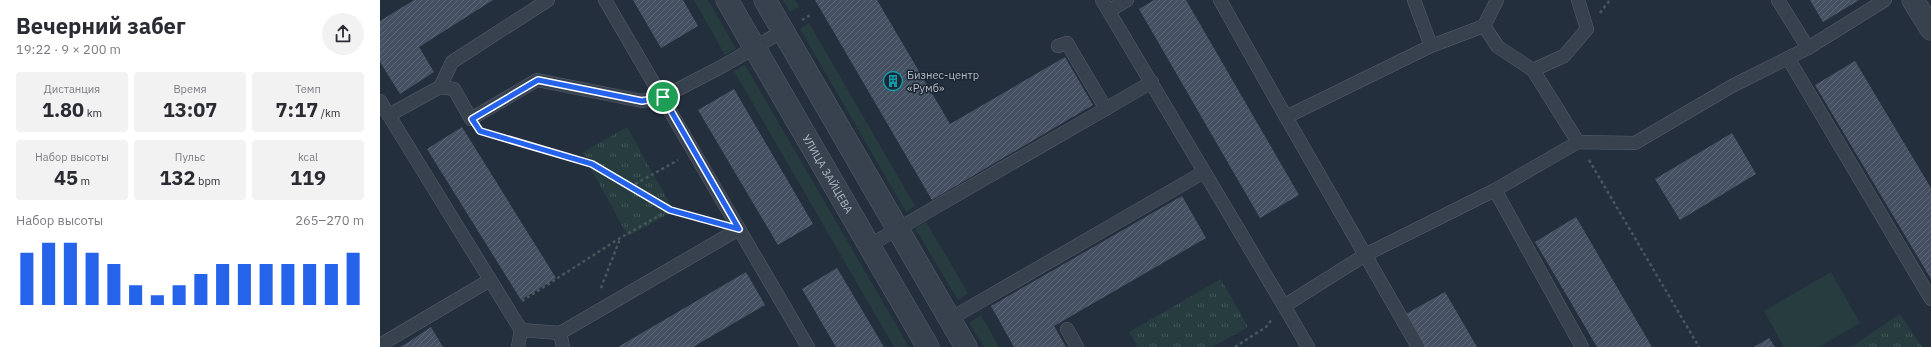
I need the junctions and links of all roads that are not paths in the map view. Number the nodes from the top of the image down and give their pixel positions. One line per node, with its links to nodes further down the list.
1 (548, 0): 24 (lane)
2 (605, 0): 25 (lane)
3 (727, 0): 19 (street, УЛИЦА ЗАЙЦЕВА)
4 (765, 0): 16 (street)
5 (1127, 0): 13 (lane)
6 (1220, 0): 29 (lane)
7 (1414, 0): 18 (lane)
8 (1497, 0): 15 (lane)
9 (1578, 0): 22 (lane)
10 (1778, 0): 20 (lane)
11 (1885, 0): 20 (lane)
12 (1913, 0): 14 (street)
13 (1105, 6): 23 (lane)
14 (1929, 21)
15 (1484, 26): 18 (lane); 22 (lane)
16 (782, 31): 19 (lane); 34 (street)
17 (1058, 46): 27 (lane)
18 (1431, 46): 29 (lane)
19 (754, 48): 25 (lane); 35 (street, УЛИЦА ЗАЙЦЕВА)
20 (1808, 48): 21 (lane)
21 (1788, 58): 30 (lane); 38 (lane)
22 (1533, 70): 30 (lane)
23 (1152, 82): 27 (lane); 31 (lane)
24 (440, 87): 25 (lane); 28 (lane)
25 (663, 97): 33 (lane)
26 (380, 101): 28 (lane)
27 (1106, 109): 34 (lane)
28 (389, 115): 37 (lane)
29 (1286, 117): 36 (lane)
30 (1578, 142): 32 (lane)
31 (1204, 172): 39 (lane); 40 (lane)
32 (1495, 190): 36 (lane); 53 (lane)
33 (739, 229): 43 (lane); 47 (lane)
34 (899, 229): 35 (lane); 40 (street)
35 (870, 245): 48 (street, УЛИЦА ЗАЙЦЕВА)
36 (1365, 255): 39 (lane); 52 (lane)
37 (490, 280): 42 (lane); 44 (lane)
38 (1931, 299)
39 (1284, 306): 51 (lane)
40 (950, 319): 49 (street)
41 (1067, 329): 50 (lane)
42 (521, 330): 43 (lane); 45 (lane)
43 (560, 333): 46 (lane)
44 (380, 345)
45 (518, 347)
46 (563, 347)
47 (808, 347)
48 (928, 347)
49 (966, 347)
50 (1077, 347)
51 (1308, 347)
52 (1418, 347)
53 (1582, 347)

